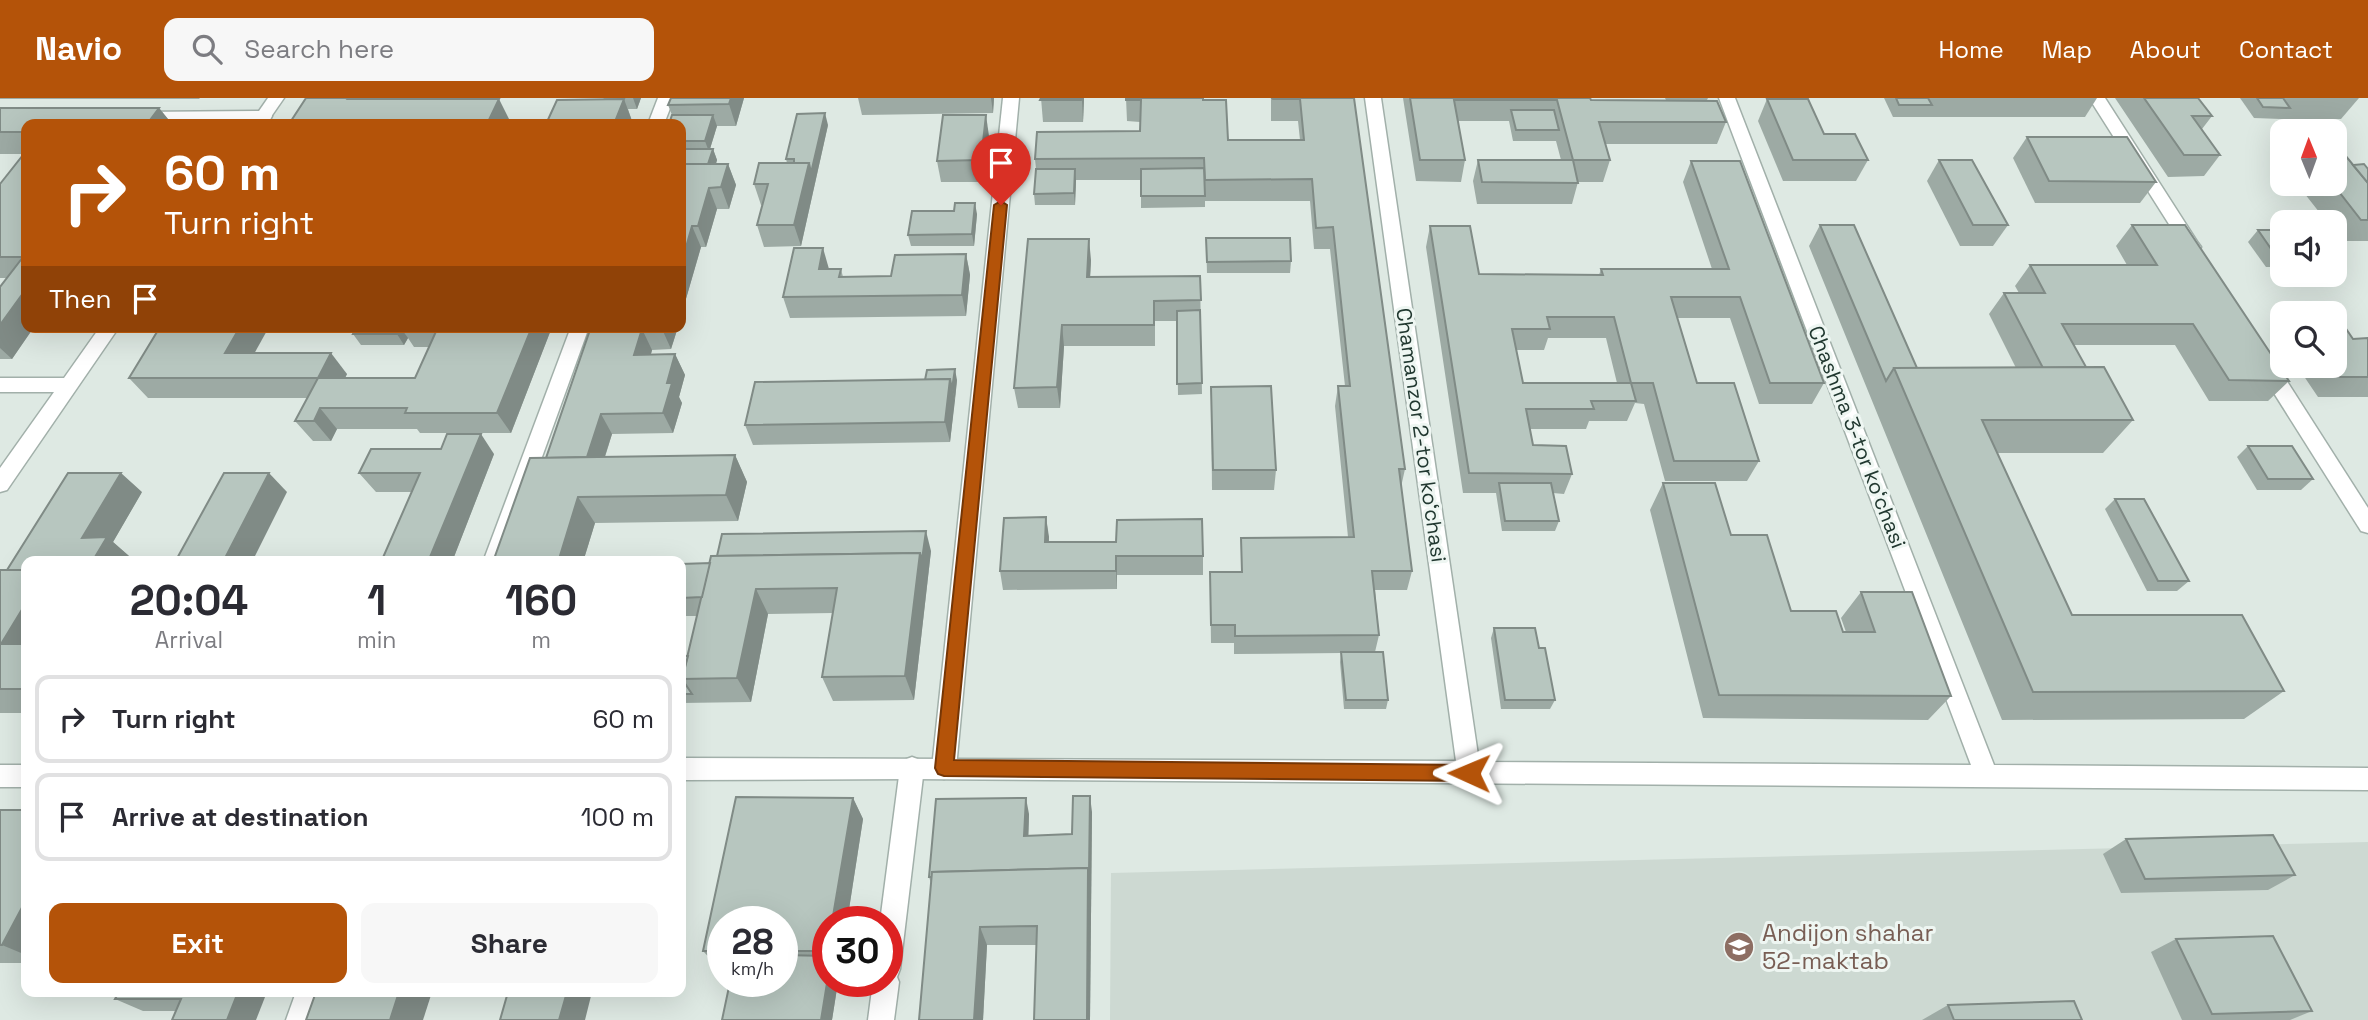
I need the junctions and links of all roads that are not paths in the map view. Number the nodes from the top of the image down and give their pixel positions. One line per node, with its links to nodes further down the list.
1 (276, 98): 9 (street)
2 (666, 98): 10 (street)
3 (1011, 98): 21 (street)
4 (1373, 98): 23 (street, Chamanzor 2-tor koʻchasi)
5 (1727, 98): 24 (street, Chashma 3-tor koʻchasi)
6 (2097, 98): 11 (street)
7 (125, 117): 8 (street)
8 (216, 119)
9 (262, 119)
10 (658, 119)
11 (2200, 260)
12 (106, 333): 16 (street)
13 (578, 333): 19 (street)
14 (2258, 352): 18 (street)
15 (0, 385): 16 (street)
16 (68, 385): 17 (street)
17 (0, 484)
18 (2368, 525)
19 (495, 556)
20 (912, 768): 21 (street); 22 (street); 28 (street)
21 (944, 768): 23 (street)
22 (686, 769)
23 (1469, 773): 24 (street)
24 (1986, 775): 27 (street)
25 (0, 776): 26 (street)
26 (21, 776)
27 (2368, 779)
28 (895, 906)
29 (307, 997): 31 (street)
30 (884, 997): 32 (street)
31 (299, 1020)
32 (881, 1020)

